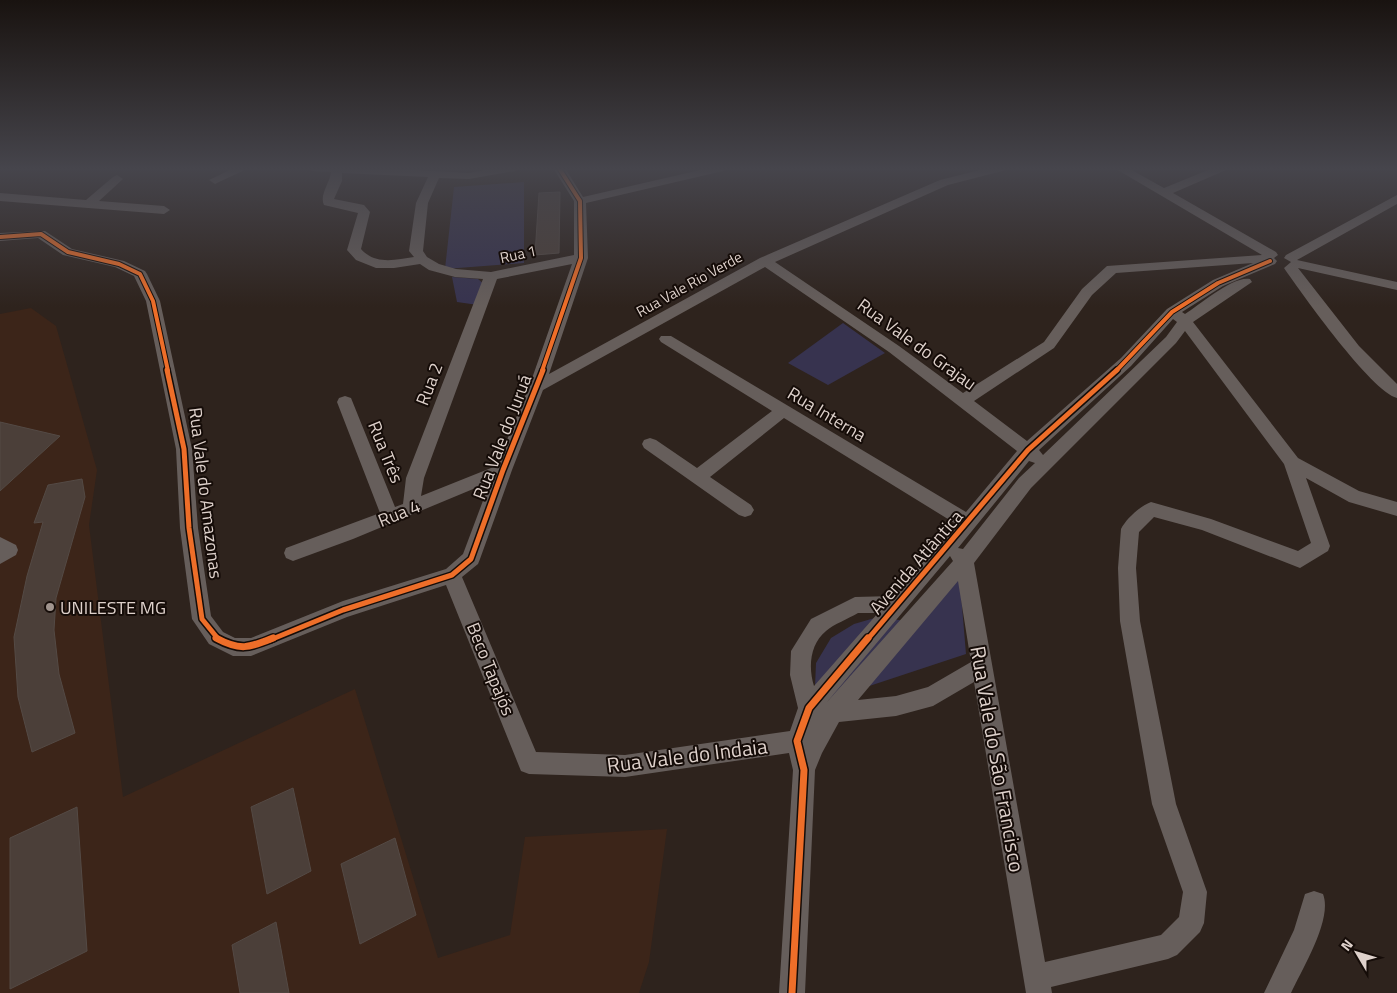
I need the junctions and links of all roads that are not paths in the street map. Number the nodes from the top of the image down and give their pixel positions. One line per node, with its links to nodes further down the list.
1 (363, 214): 9 (street)
2 (420, 214): 9 (street)
3 (580, 214): 8 (street, Rua Vale do Juruá)
4 (871, 214): 10 (street, Rua Vale Rio Verde)
5 (1200, 214): 11 (street)
6 (1369, 214): 11 (street, Avenida Atlântica)
7 (0, 237): 38 (street, Rua Vale do Amazonas)
8 (582, 258): 12 (street, Rua 1); 16 (street, Rua Vale do Juruá)
9 (422, 260): 12 (street, Rua 1)
10 (765, 261): 16 (street, Rua Vale Rio Verde); 18 (street, Rua Vale do Grajau)
11 (1281, 262): 13 (street); 14 (street, Avenida Atlântica); 17 (street); 18 (street)
12 (491, 276): 27 (street, Rua 2)
13 (1397, 286)
14 (1178, 317): 22 (street, Avenida Atlântica); 23 (street); 24 (street, Avenida Atlântica)
15 (666, 339): 20 (street, Rua Interna)
16 (537, 387): 25 (street, Rua Vale do Juruá)
17 (1397, 393)
18 (963, 401): 22 (street, Rua Vale do Grajau)
19 (345, 402): 30 (street, Rua Três)
20 (784, 411): 26 (street); 31 (street, Rua Interna)
21 (650, 444): 26 (street)
22 (1028, 450): 24 (street, Rua Vale do Grajau); 31 (street, Avenida Atlântica)
23 (1292, 462): 28 (street); 45 (street, Rua Vale do São Francisco)
24 (1044, 463): 33 (street, Avenida Atlântica)
25 (503, 470): 27 (street, Rua 4); 36 (street, Rua Vale do Juruá)
26 (697, 476): 29 (street)
27 (411, 508): 30 (street, Rua 4)
28 (1397, 509)
29 (745, 510)
30 (390, 516): 34 (street, Rua 4)
31 (968, 522): 33 (street, Avenida Atlântica)
32 (0, 546): 35 (street)
33 (957, 553): 37 (street, Avenida Atlântica); 39 (street, Rua Vale do São Francisco); 41 (street, Avenida Atlântica)
34 (293, 554)
35 (0, 556)
36 (452, 575): 38 (street, Rua Vale do Juruá); 43 (street, Beco Tapajós)
37 (896, 604): 40 (street, Avenida Atlântica); 40 (street)
38 (233, 647)
39 (982, 666): 41 (street); 45 (street, Rua Vale do São Francisco)
40 (809, 708): 41 (street); 42 (street, Avenida Atlântica)
41 (833, 713): 42 (street, Avenida Atlântica)
42 (806, 744): 43 (street, Rua Vale do Indaia); 46 (street, Avenida Atlântica)
43 (530, 763)
44 (1314, 903): 47 (street)
45 (1037, 985)
46 (792, 993)
47 (1277, 993)

